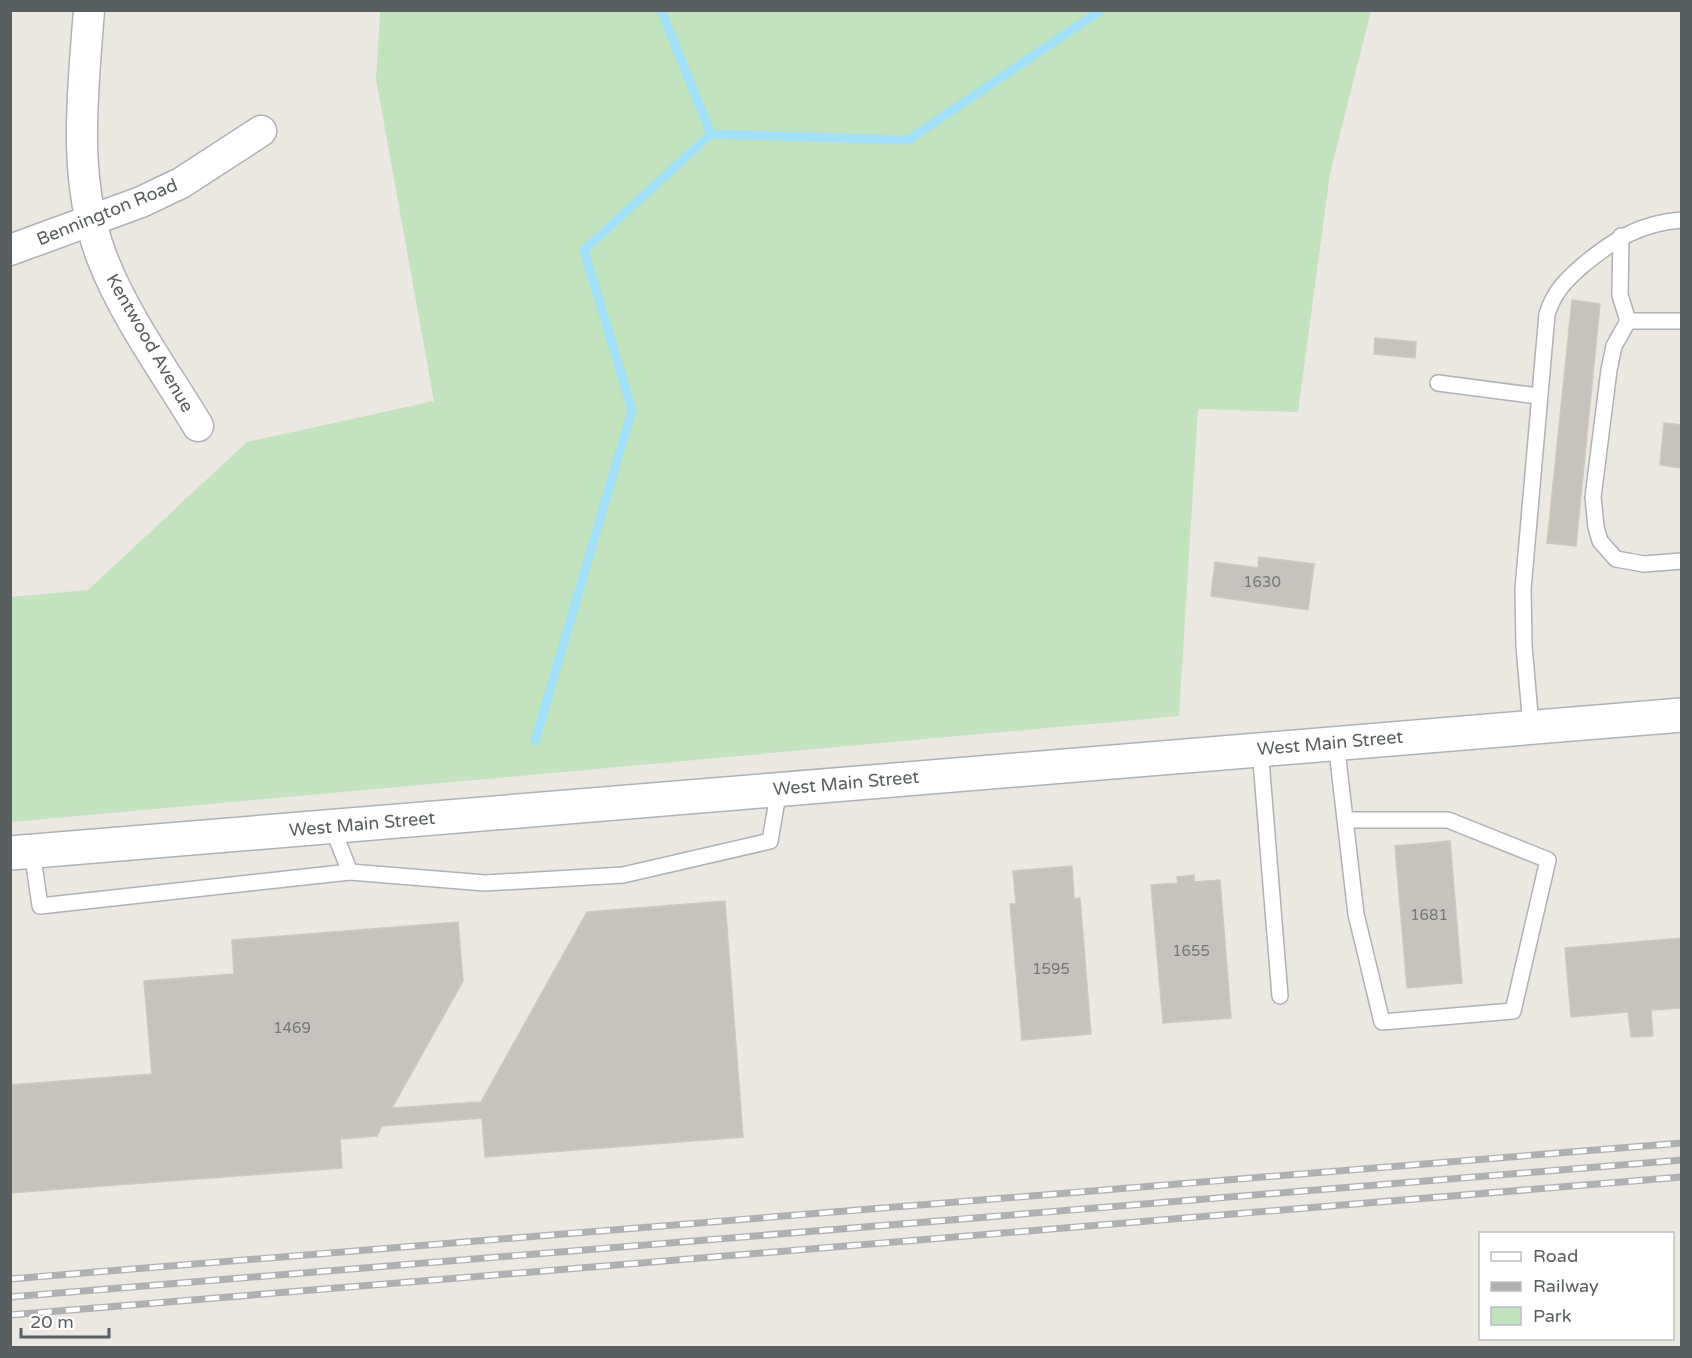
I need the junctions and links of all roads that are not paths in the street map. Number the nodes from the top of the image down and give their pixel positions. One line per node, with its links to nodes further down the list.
1 (89, 10): 4 (street, Kentwood Avenue)
2 (261, 131): 4 (street, Bennington Road)
3 (1682, 220): 5 (lane)
4 (92, 222): 6 (street, Bennington Road); 11 (street, Kentwood Avenue)
5 (1621, 236): 7 (lane); 10 (lane)
6 (10, 250)
7 (1628, 321): 8 (lane); 12 (lane)
8 (1682, 321)
9 (1438, 383): 10 (lane)
10 (1538, 396): 14 (lane)
11 (198, 426)
12 (1682, 561)
13 (1682, 714): 14 (street, West Main Street)
14 (1531, 726): 15 (street, West Main Street)
15 (1336, 742): 16 (street, West Main Street); 18 (lane)
16 (1260, 748): 17 (street, West Main Street); 22 (lane)
17 (779, 789): 19 (street, West Main Street); 21 (lane)
18 (1345, 820): 18 (lane)
19 (332, 827): 20 (street, West Main Street); 21 (lane)
20 (21, 852): 21 (lane)
21 (350, 872)
22 (1280, 996)

